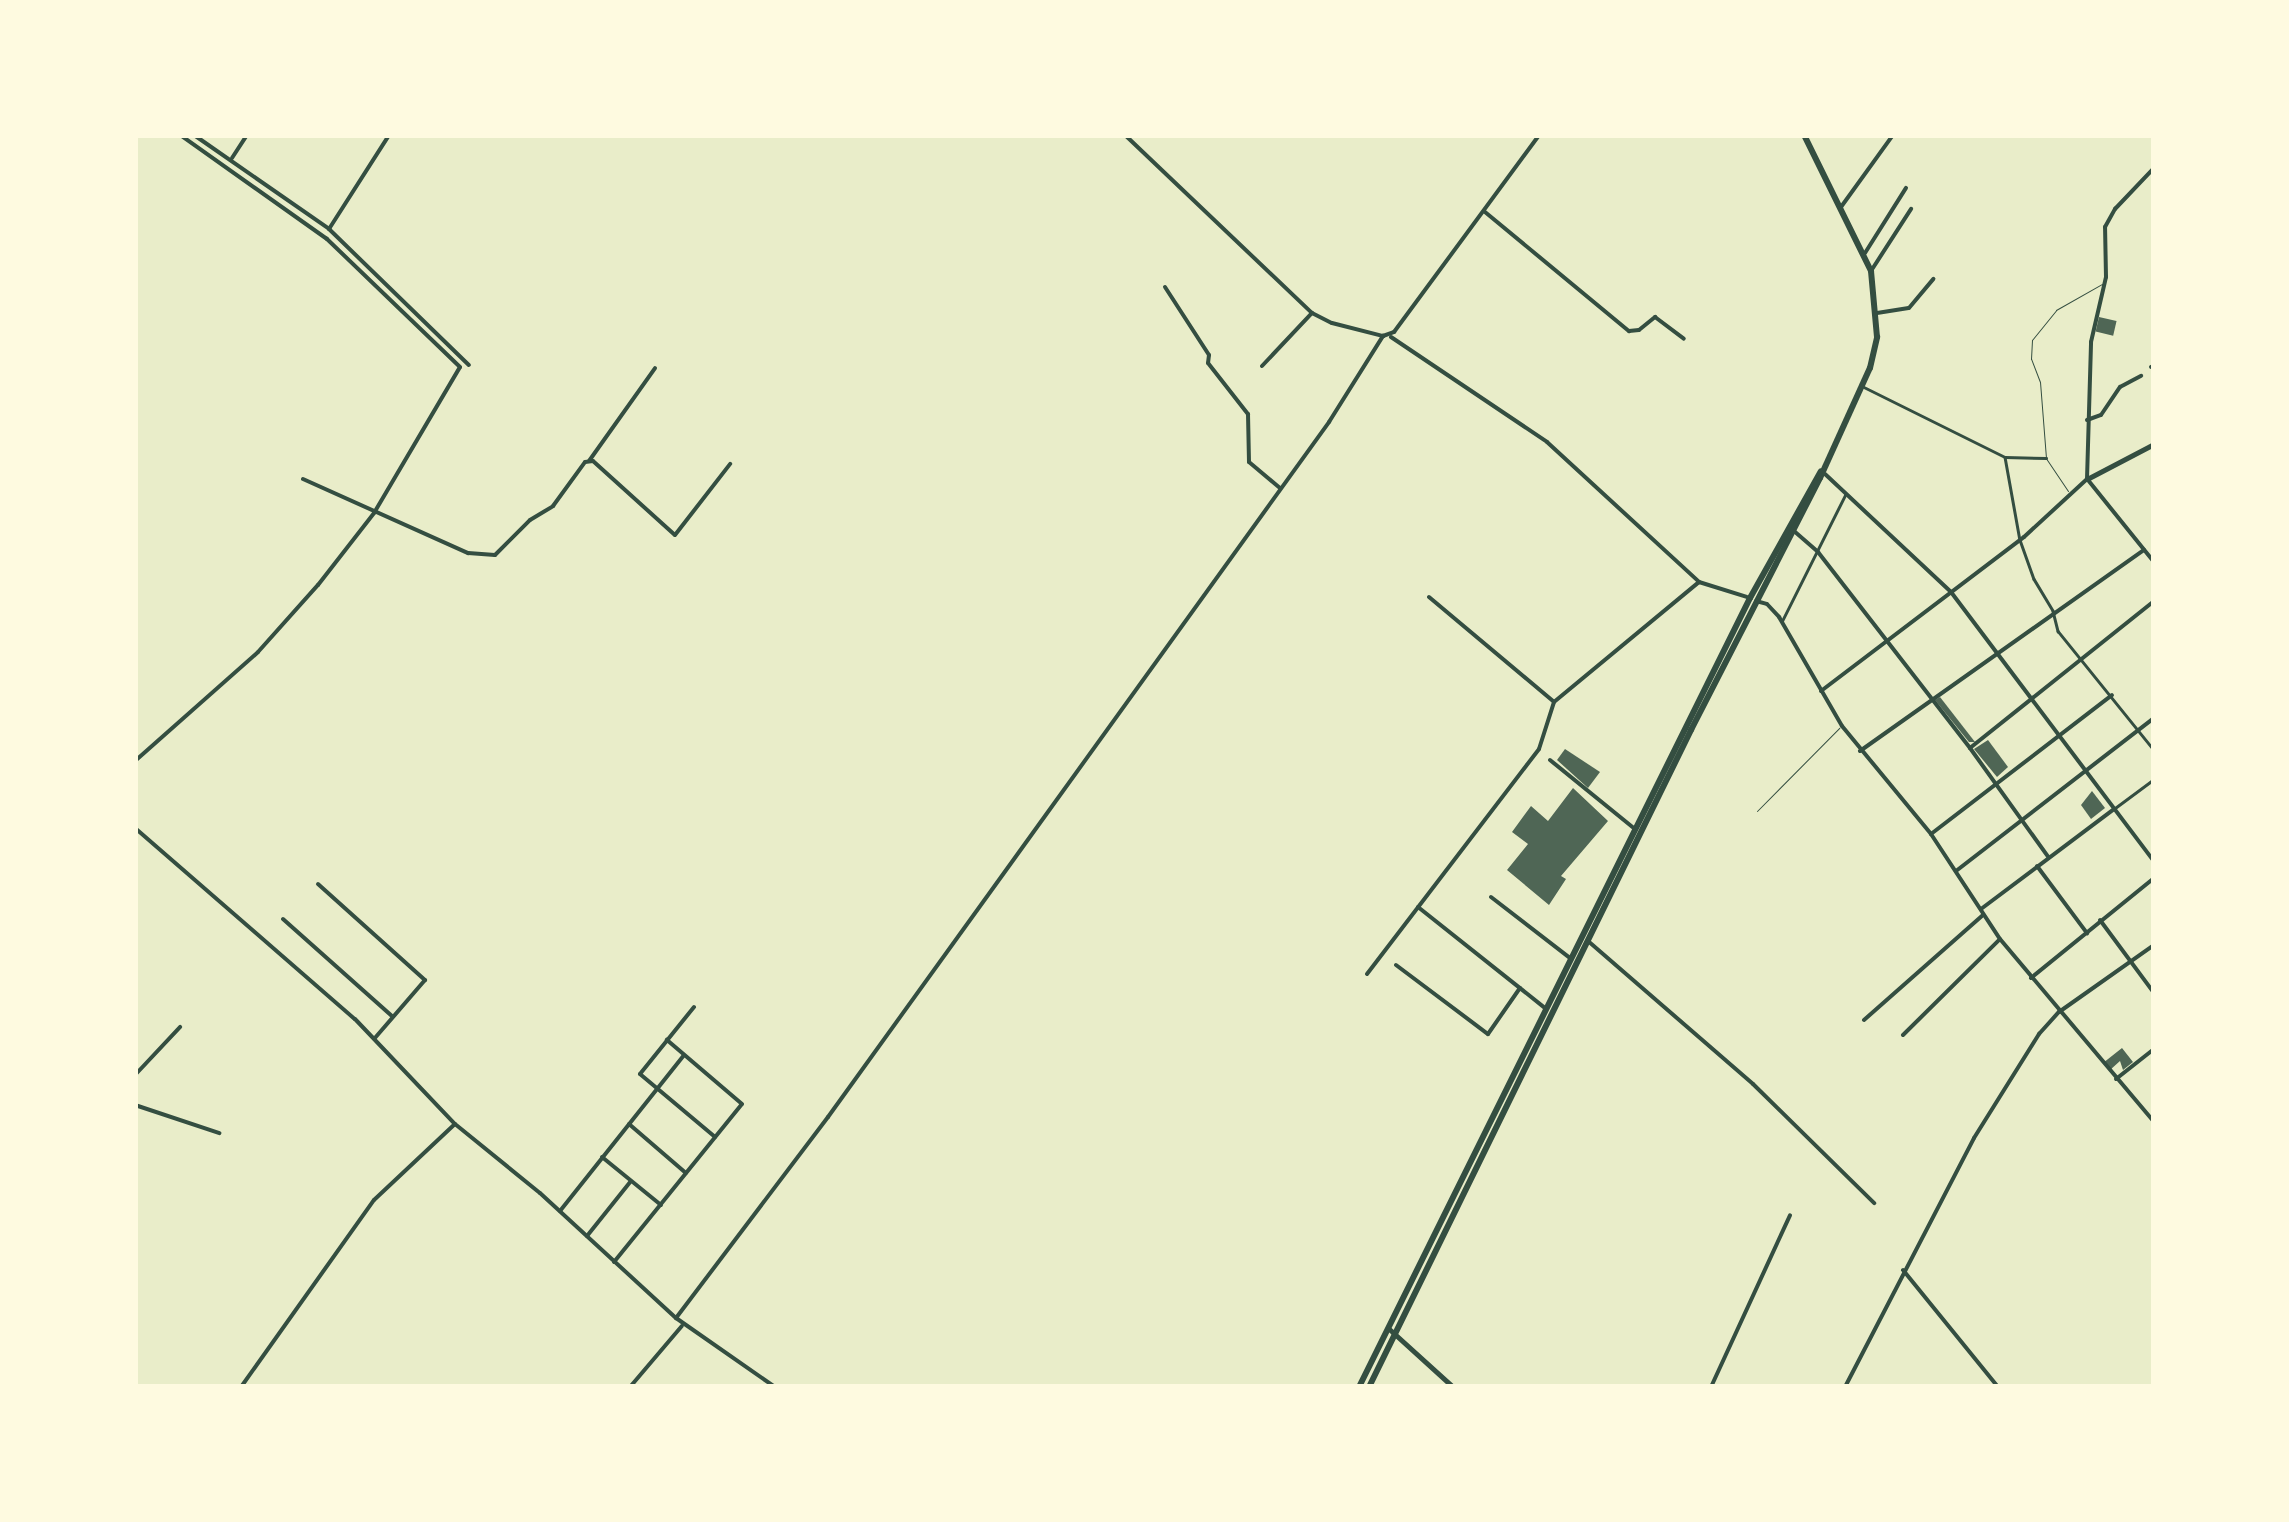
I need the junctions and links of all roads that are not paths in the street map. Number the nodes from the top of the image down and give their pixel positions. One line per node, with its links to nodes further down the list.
1 (180, 135): 42 (street)
2 (194, 135): 9 (street)
3 (247, 135): 9 (street)
4 (389, 135): 15 (street)
5 (1125, 135): 21 (street)
6 (1540, 135): 14 (street)
7 (1804, 135): 12 (main road)
8 (1893, 135): 12 (street)
9 (232, 158): 15 (street)
10 (2154, 168): 19 (street)
11 (1906, 188): 16 (street)
12 (1841, 207): 16 (main road)
13 (1911, 209): 17 (street)
14 (1484, 211): 23 (street); 24 (street)
15 (329, 228): 25 (street)
16 (1865, 253): 17 (main road)
17 (1871, 271): 22 (main road)
18 (1933, 279): 22 (street)
19 (2105, 282): 30 (street); 33 (lane)
20 (1165, 287): 39 (street)
21 (1312, 313): 23 (street); 26 (street)
22 (1876, 313): 29 (main road)
23 (1386, 336): 39 (street); 48 (street)
24 (1684, 339)
25 (470, 365)
26 (1262, 366)
27 (655, 368): 34 (street)
28 (2141, 376): 30 (street)
29 (1863, 386): 32 (street); 36 (main road)
30 (2087, 420): 38 (street)
31 (2154, 444): 38 (street)
32 (2005, 457): 33 (street); 44 (street)
33 (2046, 458): 41 (lane)
34 (590, 460): 35 (street); 42 (street)
35 (730, 464)
36 (1822, 470): 40 (street); 43 (main road)
37 (302, 479): 42 (street)
38 (2087, 479): 41 (street); 45 (street)
39 (1280, 488): 133 (street)
40 (1845, 494): 46 (street); 49 (street)
41 (2070, 494): 44 (street)
42 (374, 513): 71 (street)
43 (1790, 528): 46 (street); 51 (main road)
44 (2020, 540): 49 (street); 53 (street)
45 (2144, 550): 47 (street); 53 (street)
46 (1818, 552): 54 (street); 55 (street)
47 (2154, 562)
48 (1700, 582): 51 (street); 62 (street)
49 (1952, 592): 55 (street); 56 (street)
50 (1429, 597): 62 (street)
51 (1753, 600): 54 (street); 79 (main road)
52 (2154, 601): 57 (street)
53 (2054, 611): 56 (street); 57 (street)
54 (1782, 622): 58 (street)
55 (1886, 640): 58 (street); 60 (street)
56 (1996, 650): 60 (street); 61 (street)
57 (2079, 661): 59 (street); 61 (street)
58 (1820, 692): 64 (street)
59 (2112, 694): 65 (street); 66 (street)
60 (1931, 699): 67 (street); 68 (street)
61 (2032, 699): 66 (street); 67 (street)
62 (1554, 702): 88 (street)
63 (2154, 718): 65 (street)
64 (1842, 726): 68 (street); 76 (lane)
65 (2138, 730): 69 (street); 72 (street)
66 (2058, 736): 72 (street); 74 (street)
67 (1970, 748): 74 (street)
68 (1860, 750): 80 (street)
69 (2154, 750)
70 (1550, 760): 79 (street)
71 (135, 762)
72 (2084, 772): 75 (street); 77 (street)
73 (2154, 779): 75 (street)
74 (1994, 784): 77 (street); 80 (street)
75 (2114, 810): 81 (street); 82 (street)
76 (1757, 812)
77 (2021, 820): 81 (street); 84 (street)
78 (135, 828): 110 (street)
79 (1637, 831): 94 (main road); 96 (main road)
80 (1931, 834): 84 (street)
81 (2048, 858): 83 (street)
82 (2154, 861)
83 (2037, 866): 89 (street); 92 (street)
84 (1956, 871): 89 (street)
85 (2154, 878): 91 (street)
86 (318, 884): 106 (street)
87 (1490, 897): 96 (street)
88 (1418, 907): 99 (street); 101 (street)
89 (1981, 913): 93 (street); 107 (street)
90 (284, 918): 106 (street)
91 (2100, 920): 92 (street); 97 (street)
92 (2087, 933): 100 (street)
93 (2000, 940): 100 (street); 109 (street)
94 (1588, 941): 126 (street); 136 (main road)
95 (2154, 945): 97 (street)
96 (1570, 958): 104 (main road)
97 (2130, 961): 102 (street); 105 (street)
98 (1396, 965): 101 (street)
99 (1367, 974)
100 (2030, 978): 105 (street)
101 (1520, 988): 104 (street)
102 (2154, 993)
103 (694, 1008): 111 (street)
104 (1544, 1008): 135 (main road)
105 (2059, 1012): 115 (street); 132 (street)
106 (393, 1017): 110 (street)
107 (1864, 1020)
108 (180, 1028): 114 (street)
109 (1903, 1035)
110 (375, 1038): 119 (street)
111 (667, 1040): 113 (street); 116 (street)
112 (2154, 1049): 115 (street)
113 (684, 1055): 116 (street); 122 (street)
114 (135, 1075)
115 (2116, 1078): 118 (street)
116 (657, 1088): 120 (street); 122 (street)
117 (135, 1106): 121 (street)
118 (2154, 1122)
119 (455, 1124): 128 (street); 138 (street)
120 (628, 1124): 123 (street); 124 (street)
121 (219, 1133)
122 (715, 1137): 124 (street)
123 (602, 1157): 125 (street); 128 (street)
124 (686, 1173): 127 (street)
125 (631, 1181): 127 (street); 130 (street)
126 (1874, 1203)
127 (660, 1204): 131 (street)
128 (560, 1211): 130 (street)
129 (1790, 1215): 143 (street)
130 (587, 1236): 131 (street)
131 (614, 1262): 133 (street)
132 (1903, 1270): 144 (street); 145 (street)
133 (676, 1318): 134 (street)
134 (683, 1324): 137 (street); 139 (street)
135 (1388, 1328): 136 (street); 140 (main road)
136 (1395, 1334): 141 (main road); 142 (street)
137 (770, 1386)
138 (240, 1387)
139 (630, 1387)
140 (1359, 1387)
141 (1369, 1387)
142 (1453, 1387)
143 (1711, 1387)
144 (1845, 1387)
145 (1998, 1387)

